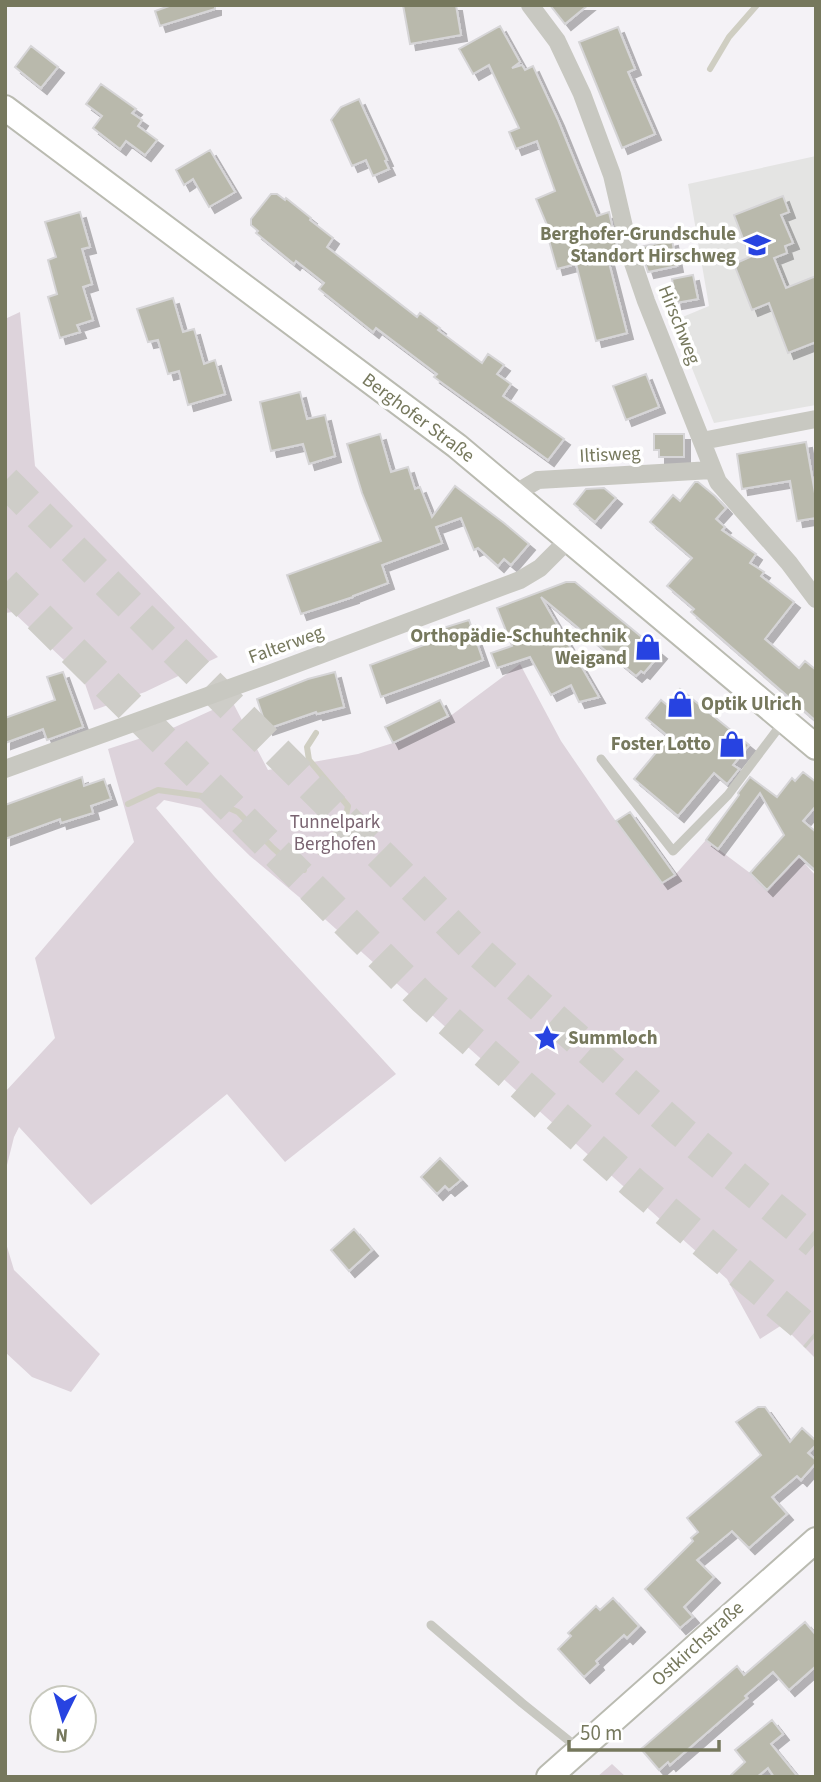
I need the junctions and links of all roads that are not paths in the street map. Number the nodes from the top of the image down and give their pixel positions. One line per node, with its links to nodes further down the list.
1 (530, 5): 4 (street, Hirschweg)
2 (5, 108): 6 (street, Berghofer Straße)
3 (816, 419): 4 (street)
4 (702, 441): 5 (street, Hirschweg)
5 (712, 470): 6 (street, Iltisweg); 8 (street, Hirschweg)
6 (517, 497): 7 (street, Berghofer Straße)
7 (568, 540): 9 (street, Berghofer Straße); 12 (street, Falterweg)
8 (816, 599)
9 (785, 720): 10 (street, Berghofer Straße); 11 (lane)
10 (816, 747)
11 (601, 759)
12 (5, 769)
13 (816, 1540): 15 (street, Ostkirchstraße)
14 (431, 1625): 15 (lane)
15 (579, 1749): 16 (street, Ostkirchstraße)
16 (549, 1777)

